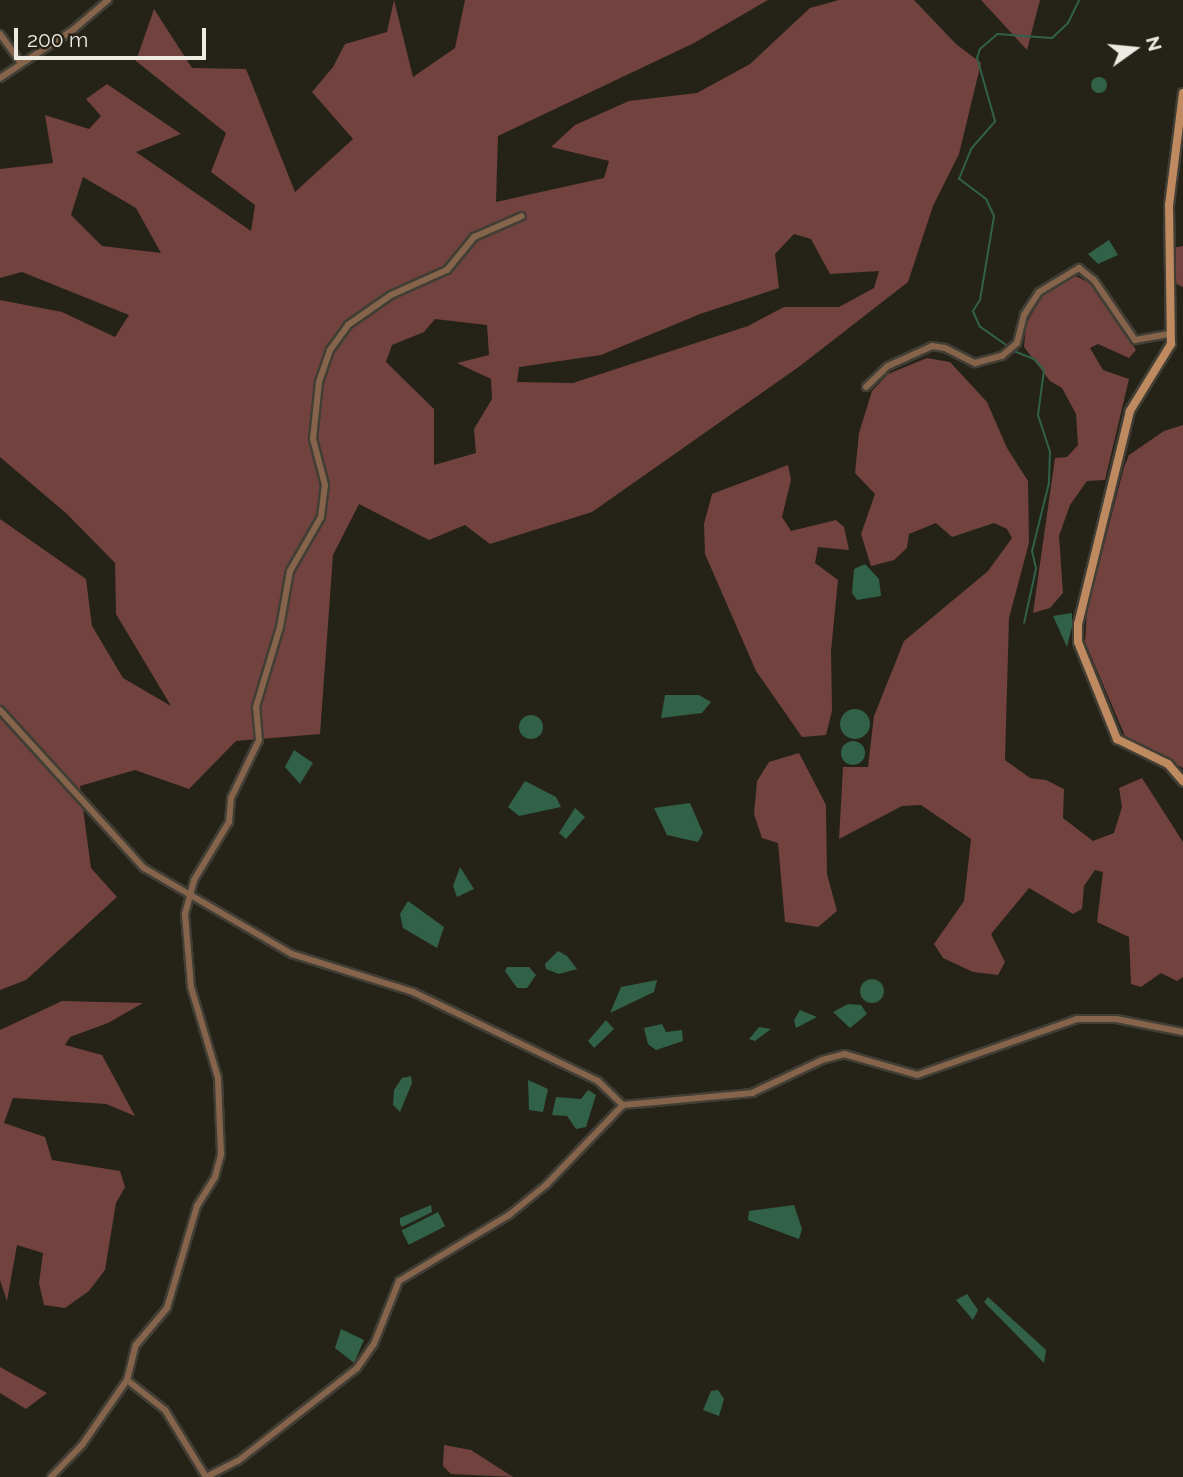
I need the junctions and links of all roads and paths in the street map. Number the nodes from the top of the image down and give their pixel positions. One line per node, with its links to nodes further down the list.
1 (108, 0): 3 (street)
2 (0, 34): 3 (street)
3 (21, 64): 4 (street)
4 (0, 78)
5 (1183, 99): 7 (street)
6 (522, 216): 11 (street)
7 (1170, 334): 8 (street); 10 (street)
8 (866, 387)
9 (0, 710): 11 (street)
10 (1183, 781)
11 (190, 893): 13 (street); 14 (street)
12 (1183, 1032): 13 (street)
13 (623, 1105): 14 (street)
14 (127, 1380): 15 (street)
15 (51, 1477)

